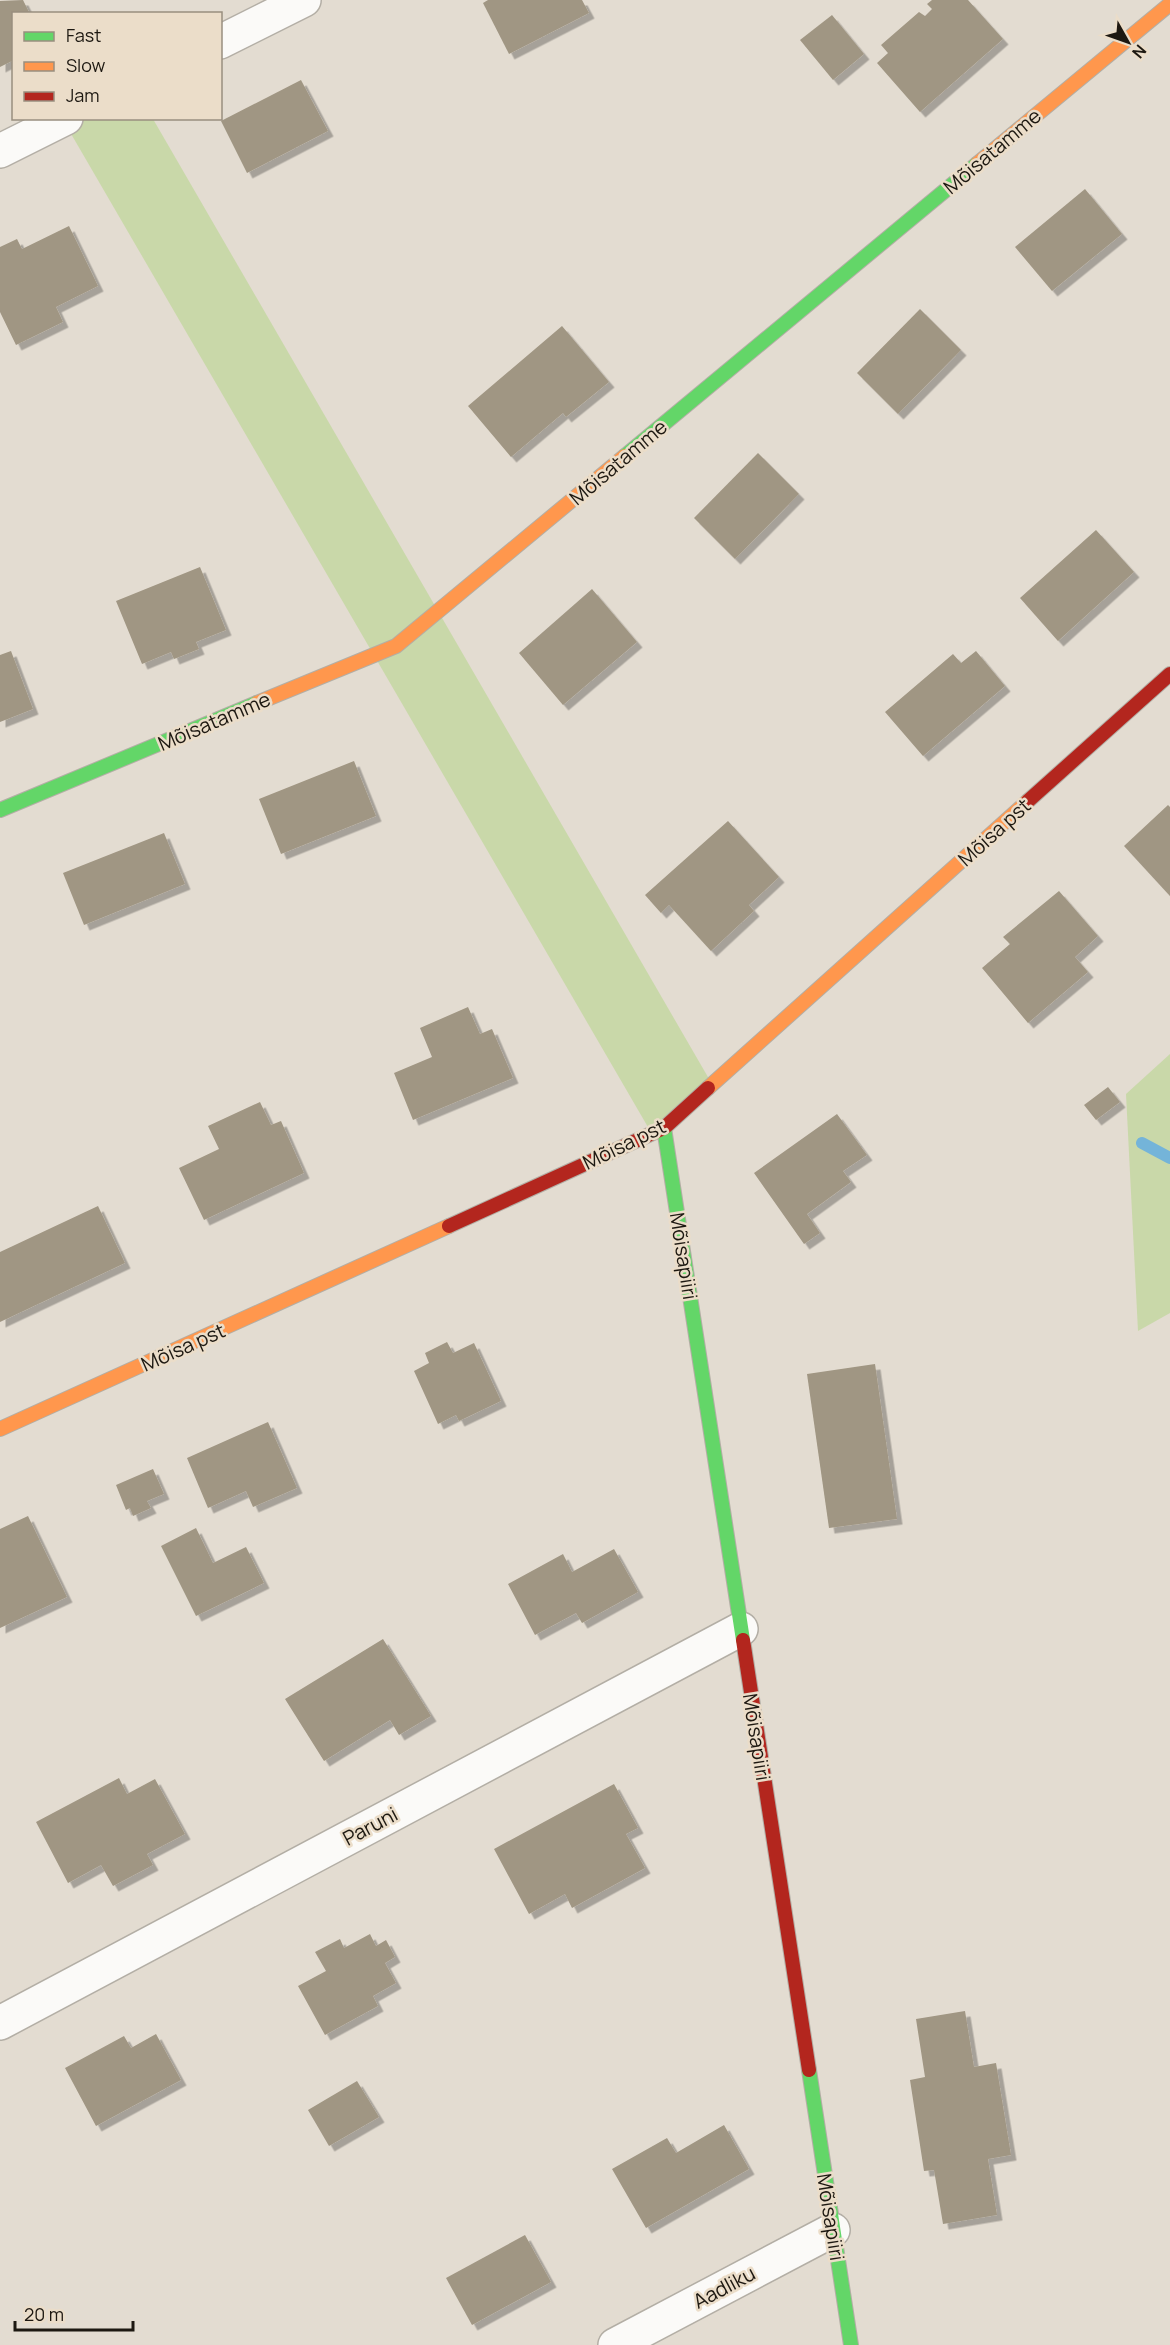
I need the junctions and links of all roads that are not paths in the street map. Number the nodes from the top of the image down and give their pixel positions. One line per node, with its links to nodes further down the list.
1 (304, 0): 3 (street)
2 (1170, 4): 7 (street, Mõisatamme)
3 (222, 41)
4 (62, 120): 5 (street)
5 (0, 151)
6 (1170, 674): 8 (street, Mõisa pst)
7 (0, 810)
8 (664, 1128): 9 (street, Mõisa pst); 10 (street, Mõisapiiri)
9 (0, 1429)
10 (741, 1629): 11 (street, Paruni); 12 (street, Mõisapiiri)
11 (0, 2023)
12 (833, 2230): 13 (street, Aadliku); 14 (street, Mõisapiiri)
13 (615, 2345)
14 (850, 2345)

